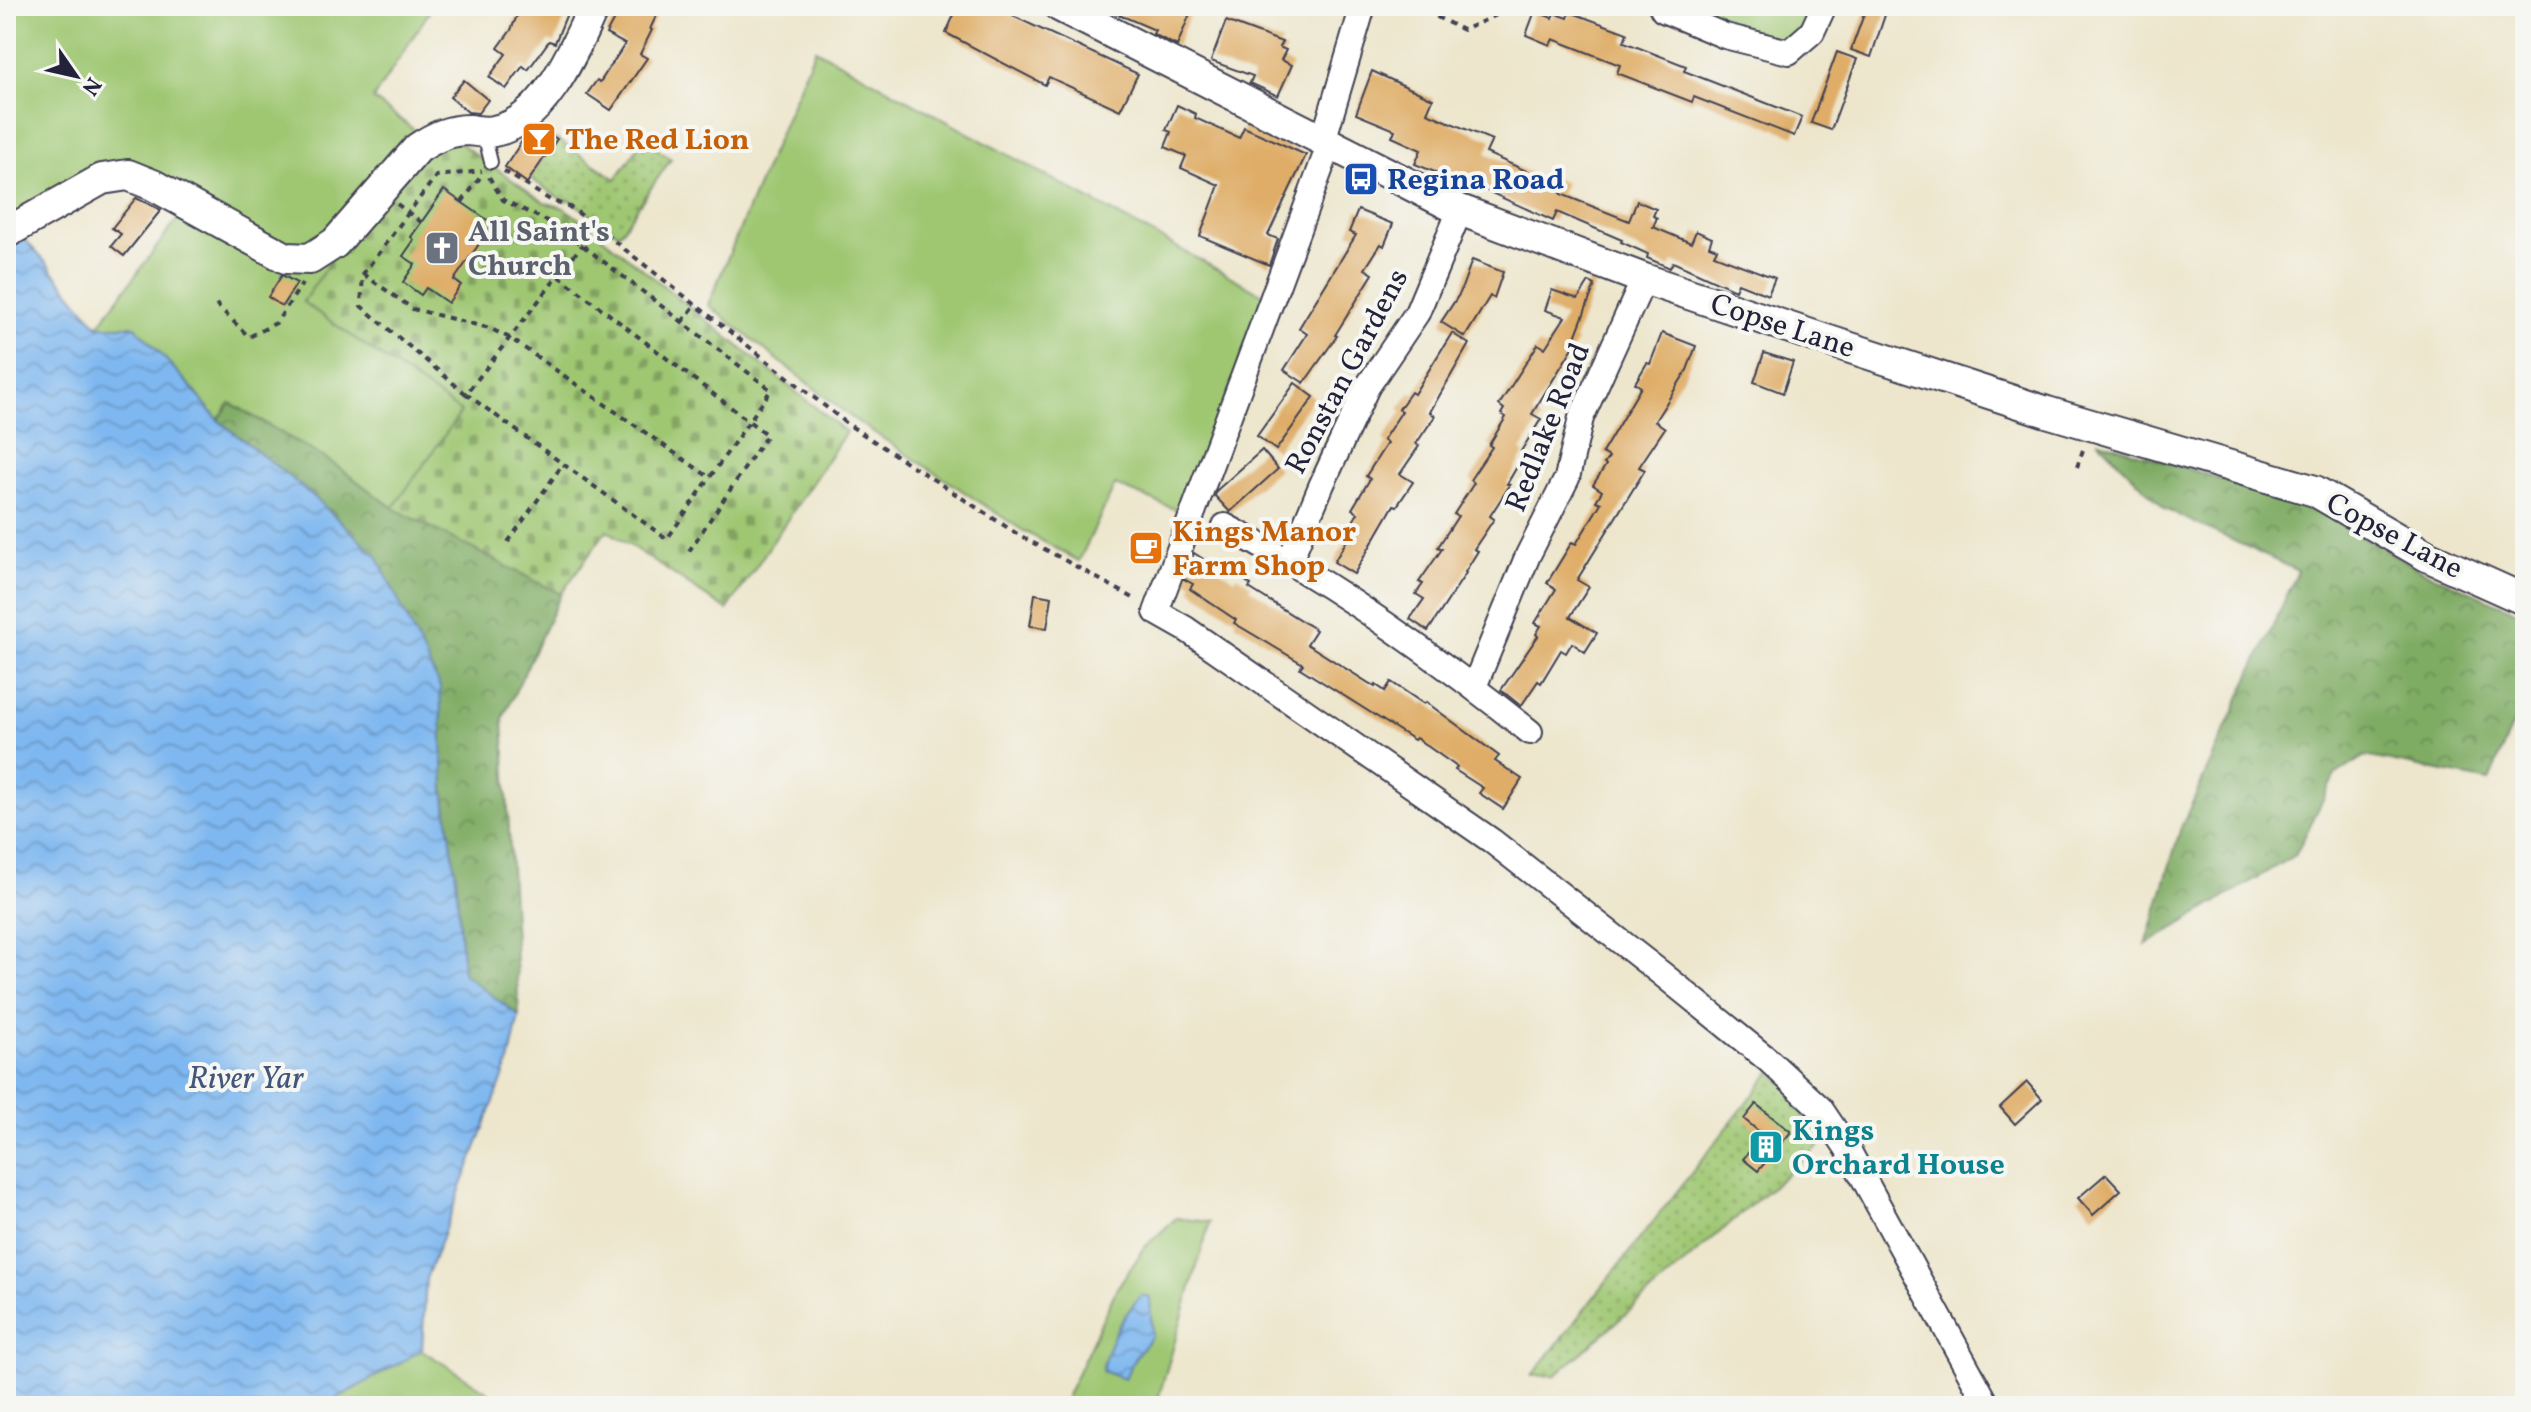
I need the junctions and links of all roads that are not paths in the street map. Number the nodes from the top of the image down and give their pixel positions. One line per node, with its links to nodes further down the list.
1 (594, 6): 6 (street)
2 (1059, 6): 7 (street, Copse Lane)
3 (1363, 6): 7 (street)
4 (1661, 6): 5 (street)
5 (1824, 6)
6 (484, 132): 8 (lane); 10 (street)
7 (1326, 143): 9 (street, Copse Lane); 17 (street)
8 (488, 167)
9 (1460, 210): 11 (street, Copse Lane); 13 (street, Ronstan Gardens)
10 (6, 233)
11 (1644, 279): 14 (street, Copse Lane); 15 (street, Redlake Road)
12 (1225, 526): 13 (street)
13 (1290, 560): 15 (street)
14 (2525, 600)
15 (1474, 687): 16 (street)
16 (1530, 732)
17 (1988, 1406)

